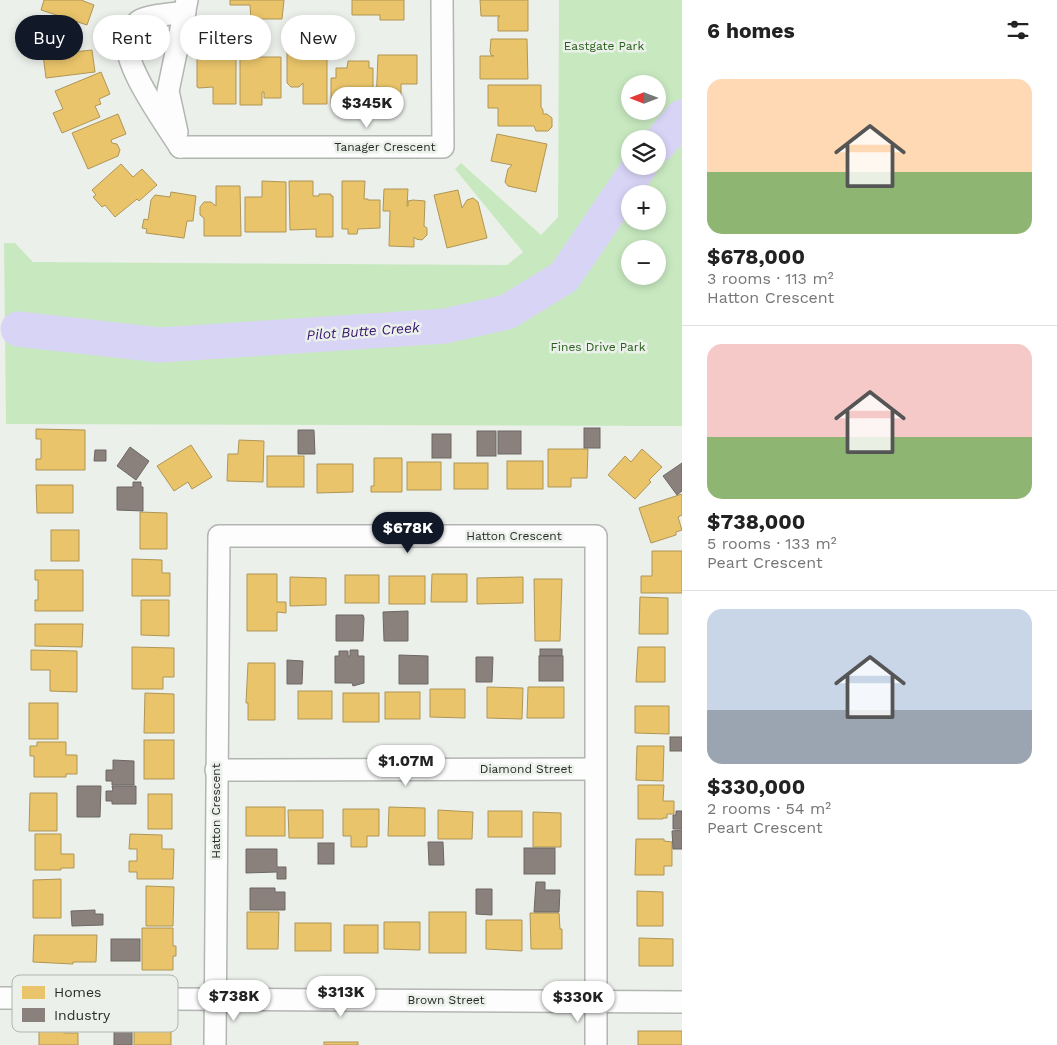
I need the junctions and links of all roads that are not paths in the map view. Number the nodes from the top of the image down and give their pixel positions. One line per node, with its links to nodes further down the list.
1 (442, 0): 3 (street, Tanager Crescent)
2 (186, 6): 3 (street); 3 (street)
3 (180, 147)
4 (596, 768): 5 (street, Diamond Street); 5 (street, Hatton Crescent); 8 (street, Hatton Crescent)
5 (216, 770): 7 (street, Hatton Crescent)
6 (178, 999): 7 (street, Brown Street)
7 (216, 999): 8 (street, Brown Street); 10 (street, Hatton Crescent)
8 (596, 1001): 9 (street, Brown Street); 11 (street, Hatton Crescent)
9 (682, 1002)
10 (215, 1045)
11 (596, 1045)

